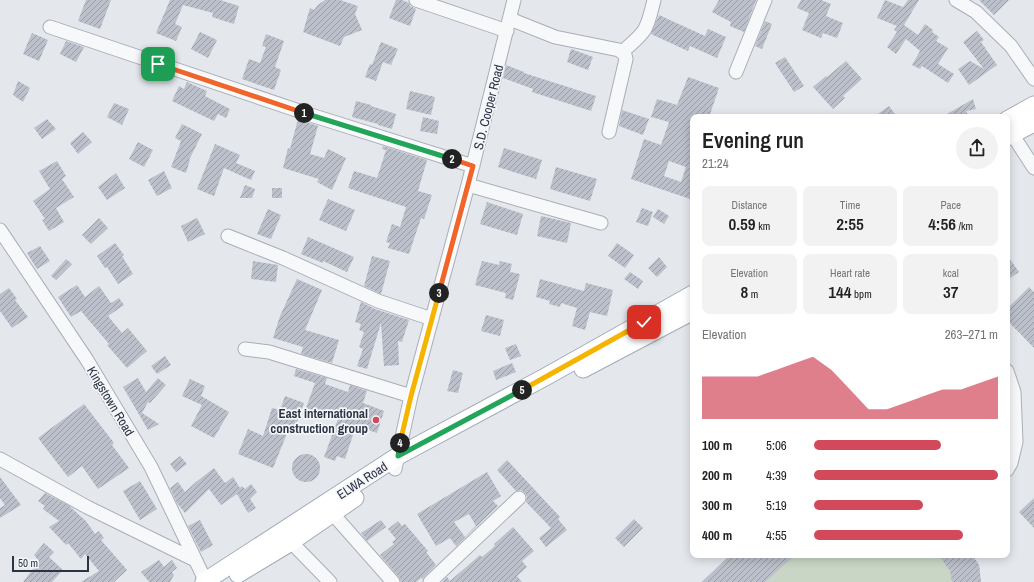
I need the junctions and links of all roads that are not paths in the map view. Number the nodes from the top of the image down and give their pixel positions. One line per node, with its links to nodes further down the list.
1 (416, 0): 6 (street)
2 (514, 0): 6 (street, S.D. Cooper Road)
3 (654, 0): 8 (street)
4 (766, 0): 9 (street)
5 (956, 0): 10 (street)
6 (508, 25): 8 (street); 17 (street, S.D. Cooper Road)
7 (50, 27): 17 (street)
8 (623, 52): 15 (street)
9 (736, 72)
10 (1034, 79)
11 (1034, 105): 13 (main road)
12 (1034, 123): 14 (main road)
13 (1010, 129)
14 (1010, 130)
15 (609, 132)
16 (1010, 132): 18 (street)
17 (473, 166): 19 (street, S.D. Cooper Road)
18 (1034, 168)
19 (468, 185): 20 (street); 25 (street, S.D. Cooper Road)
20 (601, 223)
21 (0, 230): 35 (street, Kingstown Road)
22 (228, 236): 25 (street)
23 (690, 296): 30 (main road, ELWA Road)
24 (690, 313): 30 (main road, ELWA Road)
25 (432, 319): 28 (street, S.D. Cooper Road)
26 (245, 349): 28 (street)
27 (1010, 380): 31 (street)
28 (411, 396): 30 (street, S.D. Cooper Road)
29 (0, 459): 35 (street)
30 (396, 463): 33 (main road, ELWA Road); 36 (main road, ELWA Road)
31 (1010, 465)
32 (519, 498): 40 (street)
33 (332, 513): 34 (main road, ELWA Road); 39 (street)
34 (291, 542): 37 (main road, ELWA Road); 38 (street)
35 (195, 560): 36 (street, Kingstown Road)
36 (205, 582)
37 (224, 582)
38 (330, 582)
39 (394, 582)
40 (430, 582)

